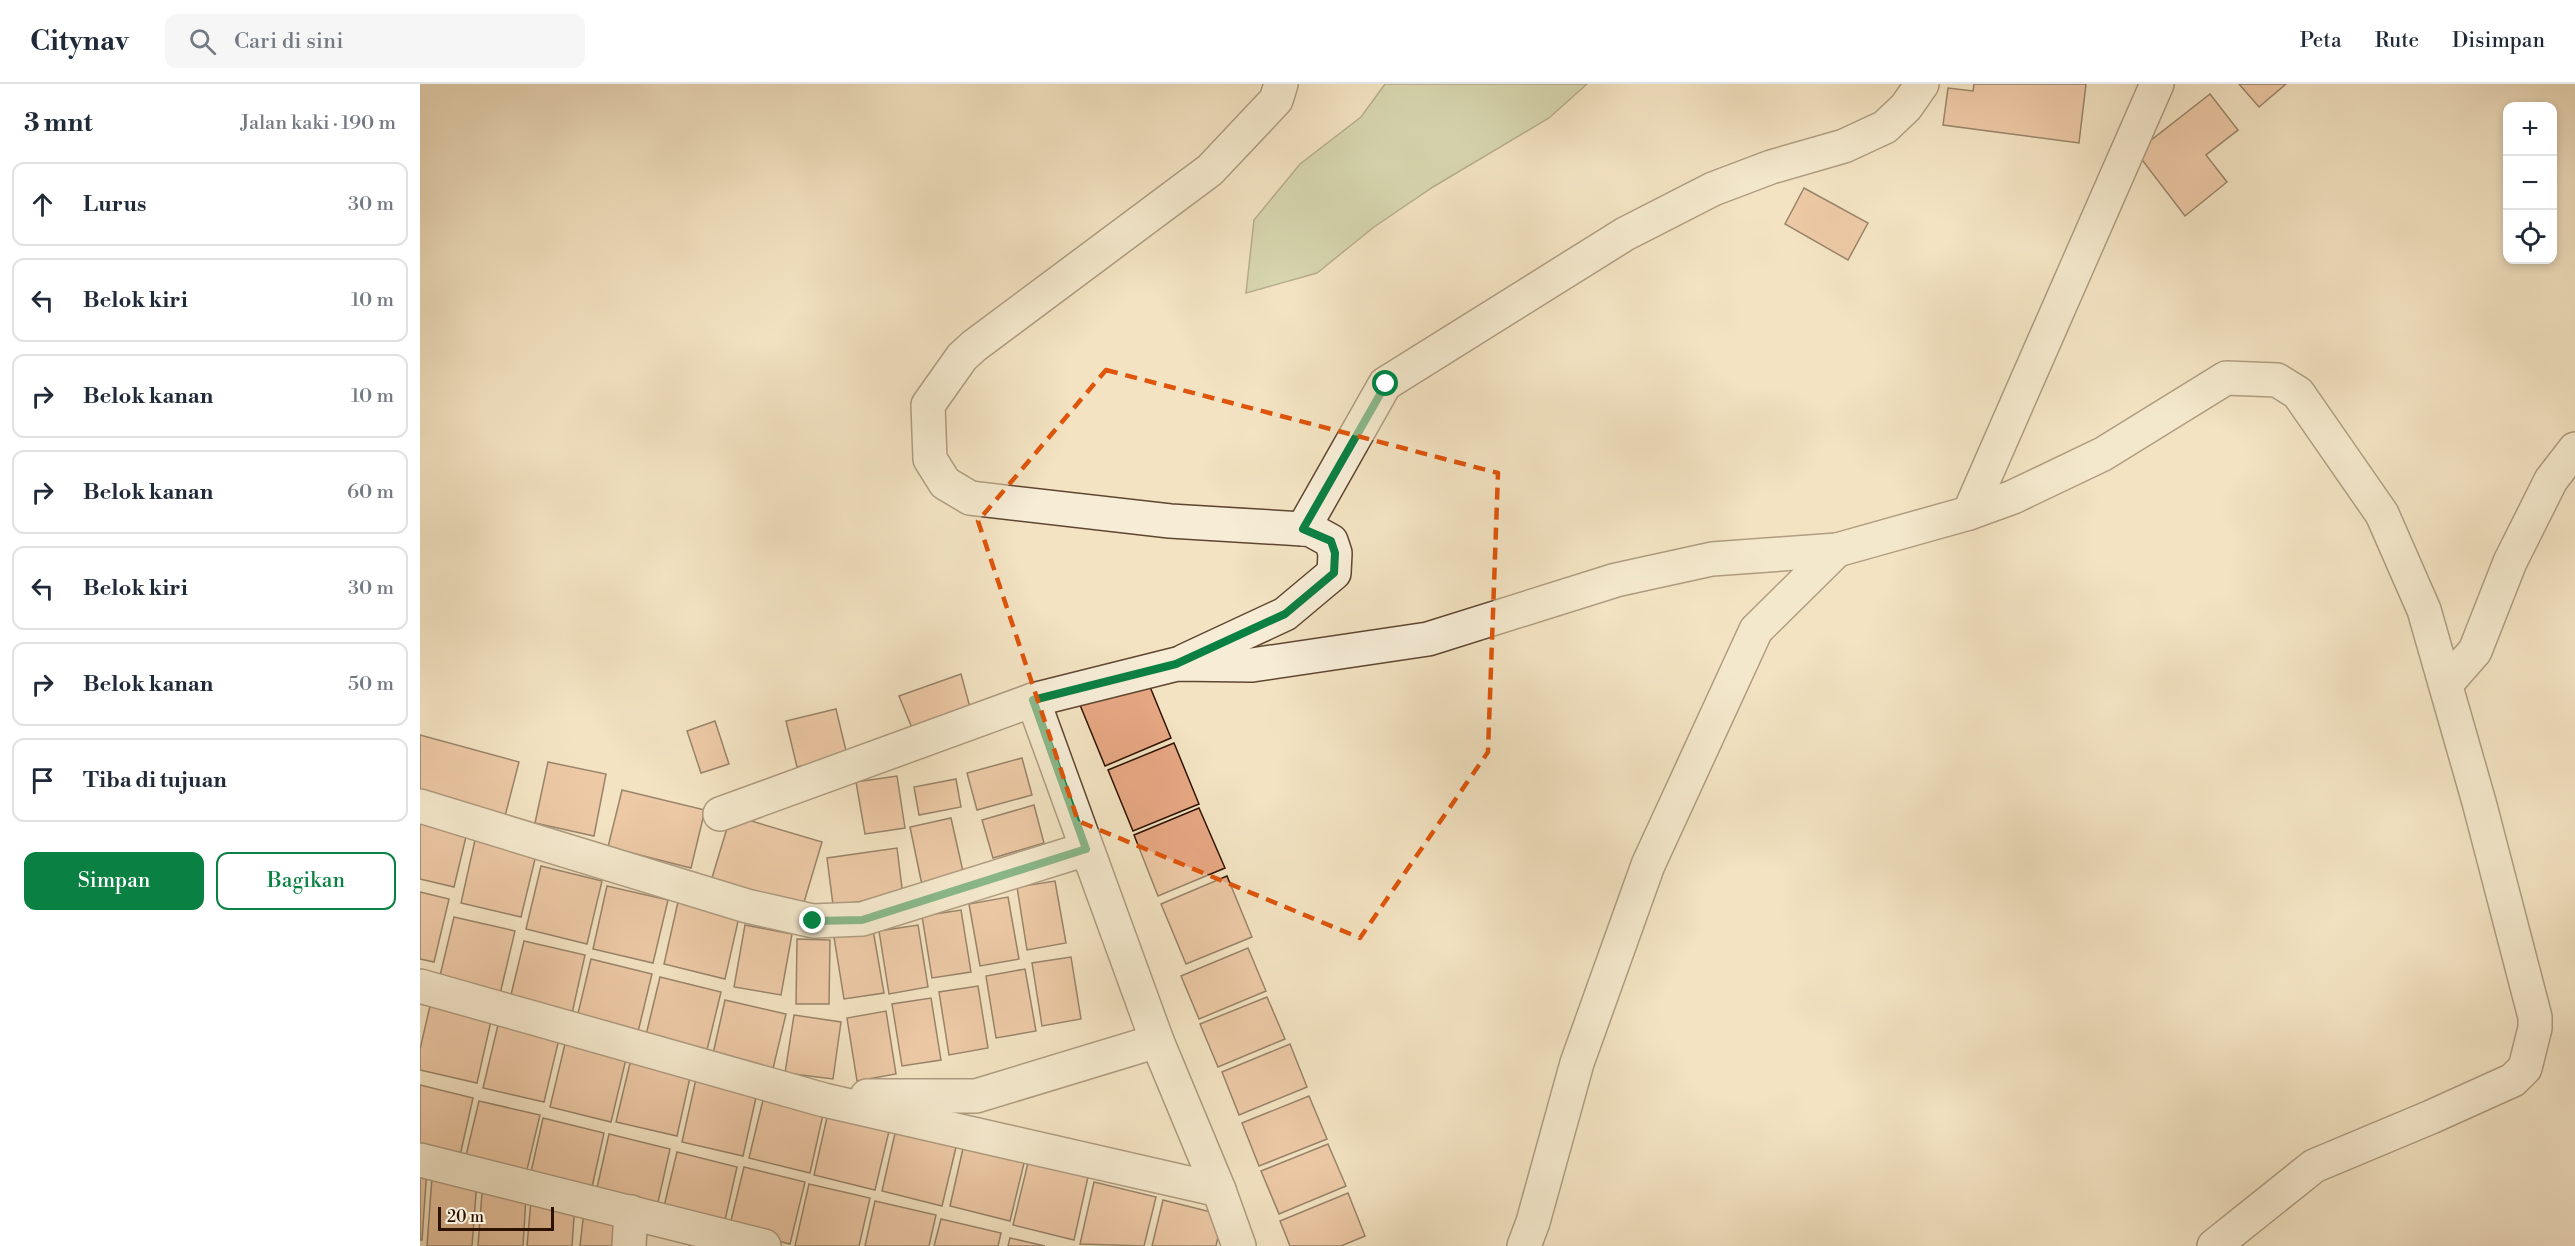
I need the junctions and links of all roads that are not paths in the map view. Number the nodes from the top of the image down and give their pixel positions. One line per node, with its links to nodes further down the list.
1 (1281, 84): 6 (street)
2 (1922, 84): 6 (street)
3 (2157, 84): 5 (street)
4 (2575, 449): 9 (street)
5 (1969, 513): 7 (street); 9 (street)
6 (1303, 529): 8 (street)
7 (1838, 550): 8 (street); 23 (street)
8 (1176, 664): 10 (street)
9 (2446, 684): 24 (street)
10 (1033, 700): 12 (street); 13 (street)
11 (420, 806): 13 (street)
12 (720, 814)
13 (1086, 849): 15 (street)
14 (420, 986): 16 (street)
15 (1157, 1041): 16 (street); 18 (street)
16 (824, 1100): 18 (street)
17 (420, 1161): 19 (street)
18 (1219, 1190): 22 (street)
19 (631, 1212): 20 (street); 21 (street)
20 (760, 1245)
21 (629, 1246)
22 (1239, 1246)
23 (1524, 1246)
24 (2214, 1246)

